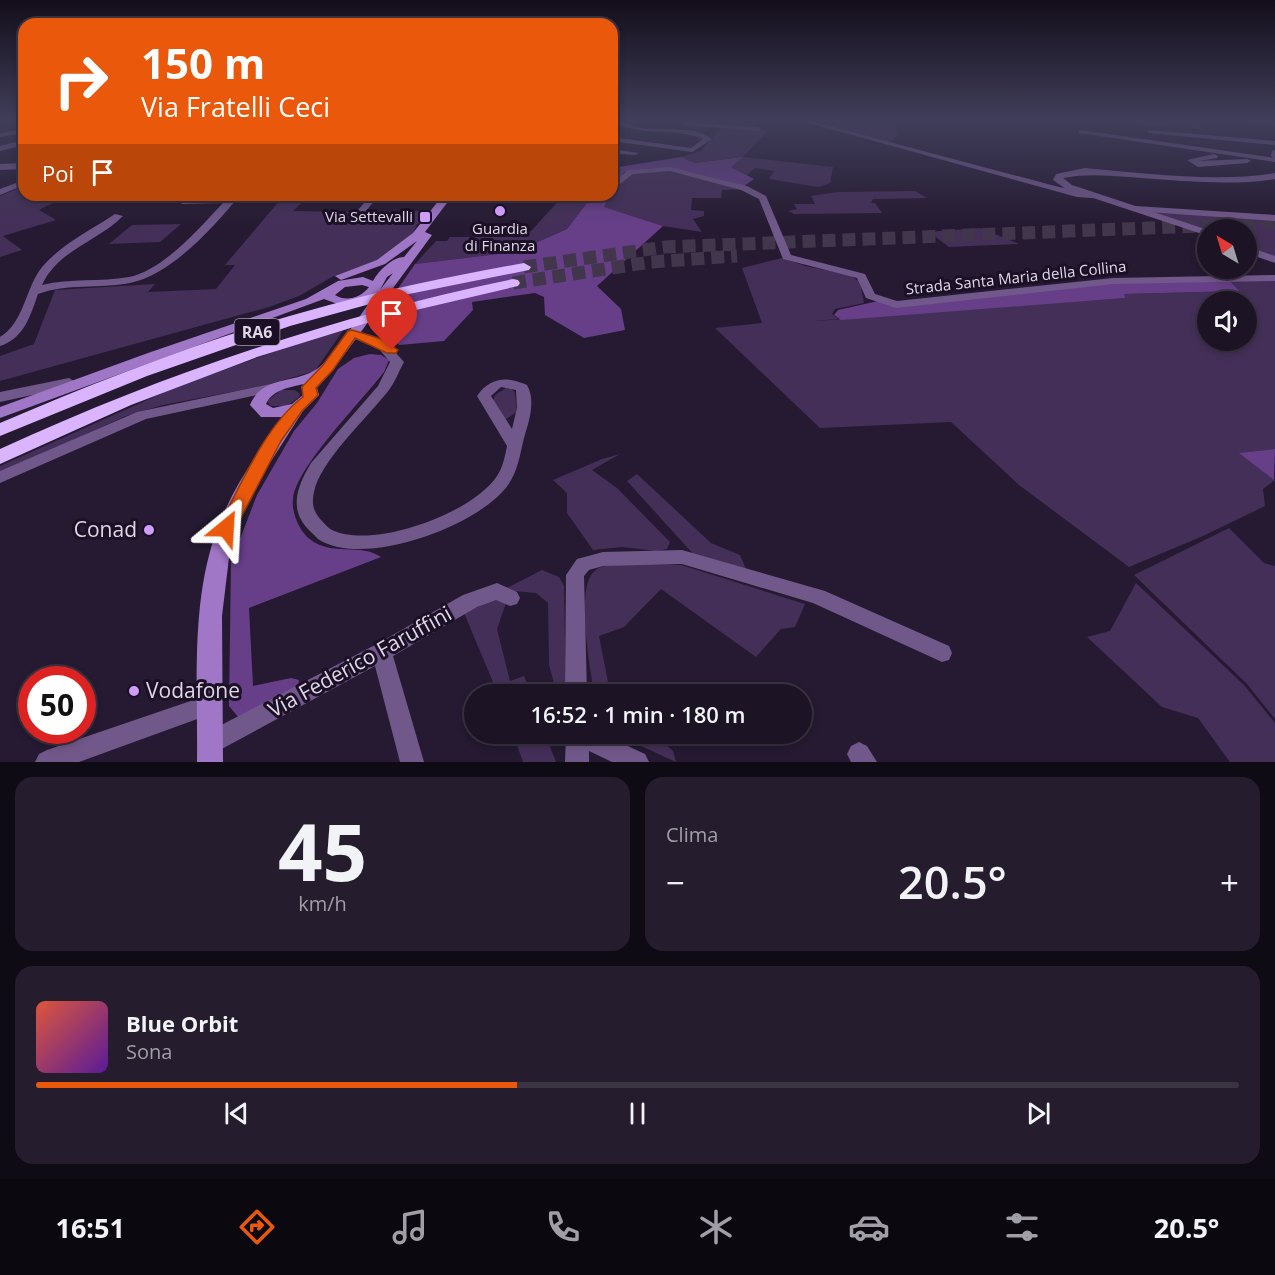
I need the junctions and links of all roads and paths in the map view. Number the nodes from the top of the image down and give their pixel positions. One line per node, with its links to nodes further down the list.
1 (932, 156): 10 (street)
2 (1217, 156): 3 (street)
3 (1260, 160)
4 (18, 166): 5 (street)
5 (0, 167)
6 (1275, 176): 10 (street)
7 (618, 182): 24 (street, Strada Santa Maria della Collina)
8 (18, 184): 9 (street)
9 (0, 192)
10 (1092, 195): 15 (street)
11 (231, 201): 27 (street)
12 (370, 201): 18 (street)
13 (444, 201): 20 (main road)
14 (450, 201): 20 (main road)
15 (1136, 209): 17 (street); 19 (street)
16 (118, 216): 27 (street)
17 (1275, 218)
18 (355, 219)
19 (1197, 229)
20 (423, 234): 25 (main road); 28 (main road); 31 (main road); 32 (main road)
21 (1257, 253): 22 (street)
22 (1275, 260)
23 (524, 267): 44 (highway, RA6)
24 (1275, 278)
25 (356, 281): 28 (main road); 29 (main road)
26 (513, 283): 47 (highway, RA6)
27 (35, 286): 34 (street)
28 (373, 291): 30 (main road); 31 (main road)
29 (329, 293): 30 (main road); 32 (main road)
30 (345, 303): 31 (main road); 35 (main road)
31 (357, 327): 36 (main road); 46 (street)
32 (228, 330): 33 (main road)
33 (206, 338): 35 (main road); 38 (street)
34 (0, 342)
35 (120, 369): 42 (main road)
36 (303, 385): 37 (main road); 41 (main road)
37 (275, 387): 39 (street); 40 (main road)
38 (0, 397)
39 (227, 398): 40 (street); 48 (street)
40 (258, 405): 43 (main road)
41 (297, 408): 43 (main road); 45 (main road)
42 (0, 413)
43 (273, 413): 45 (main road)
44 (0, 430)
45 (274, 439): 53 (main road)
46 (515, 446)
47 (0, 457)
48 (0, 477)
49 (510, 598): 50 (street, Via Federico Faruffini)
50 (382, 652): 56 (street, Via Federico Faruffini); 58 (street)
51 (942, 653): 52 (street)
52 (576, 684)
53 (211, 704): 56 (main road); 57 (street)
54 (578, 744): 59 (street)
55 (599, 744): 60 (street)
56 (210, 753)
57 (47, 762)
58 (412, 762)
59 (577, 762)
60 (637, 762)

